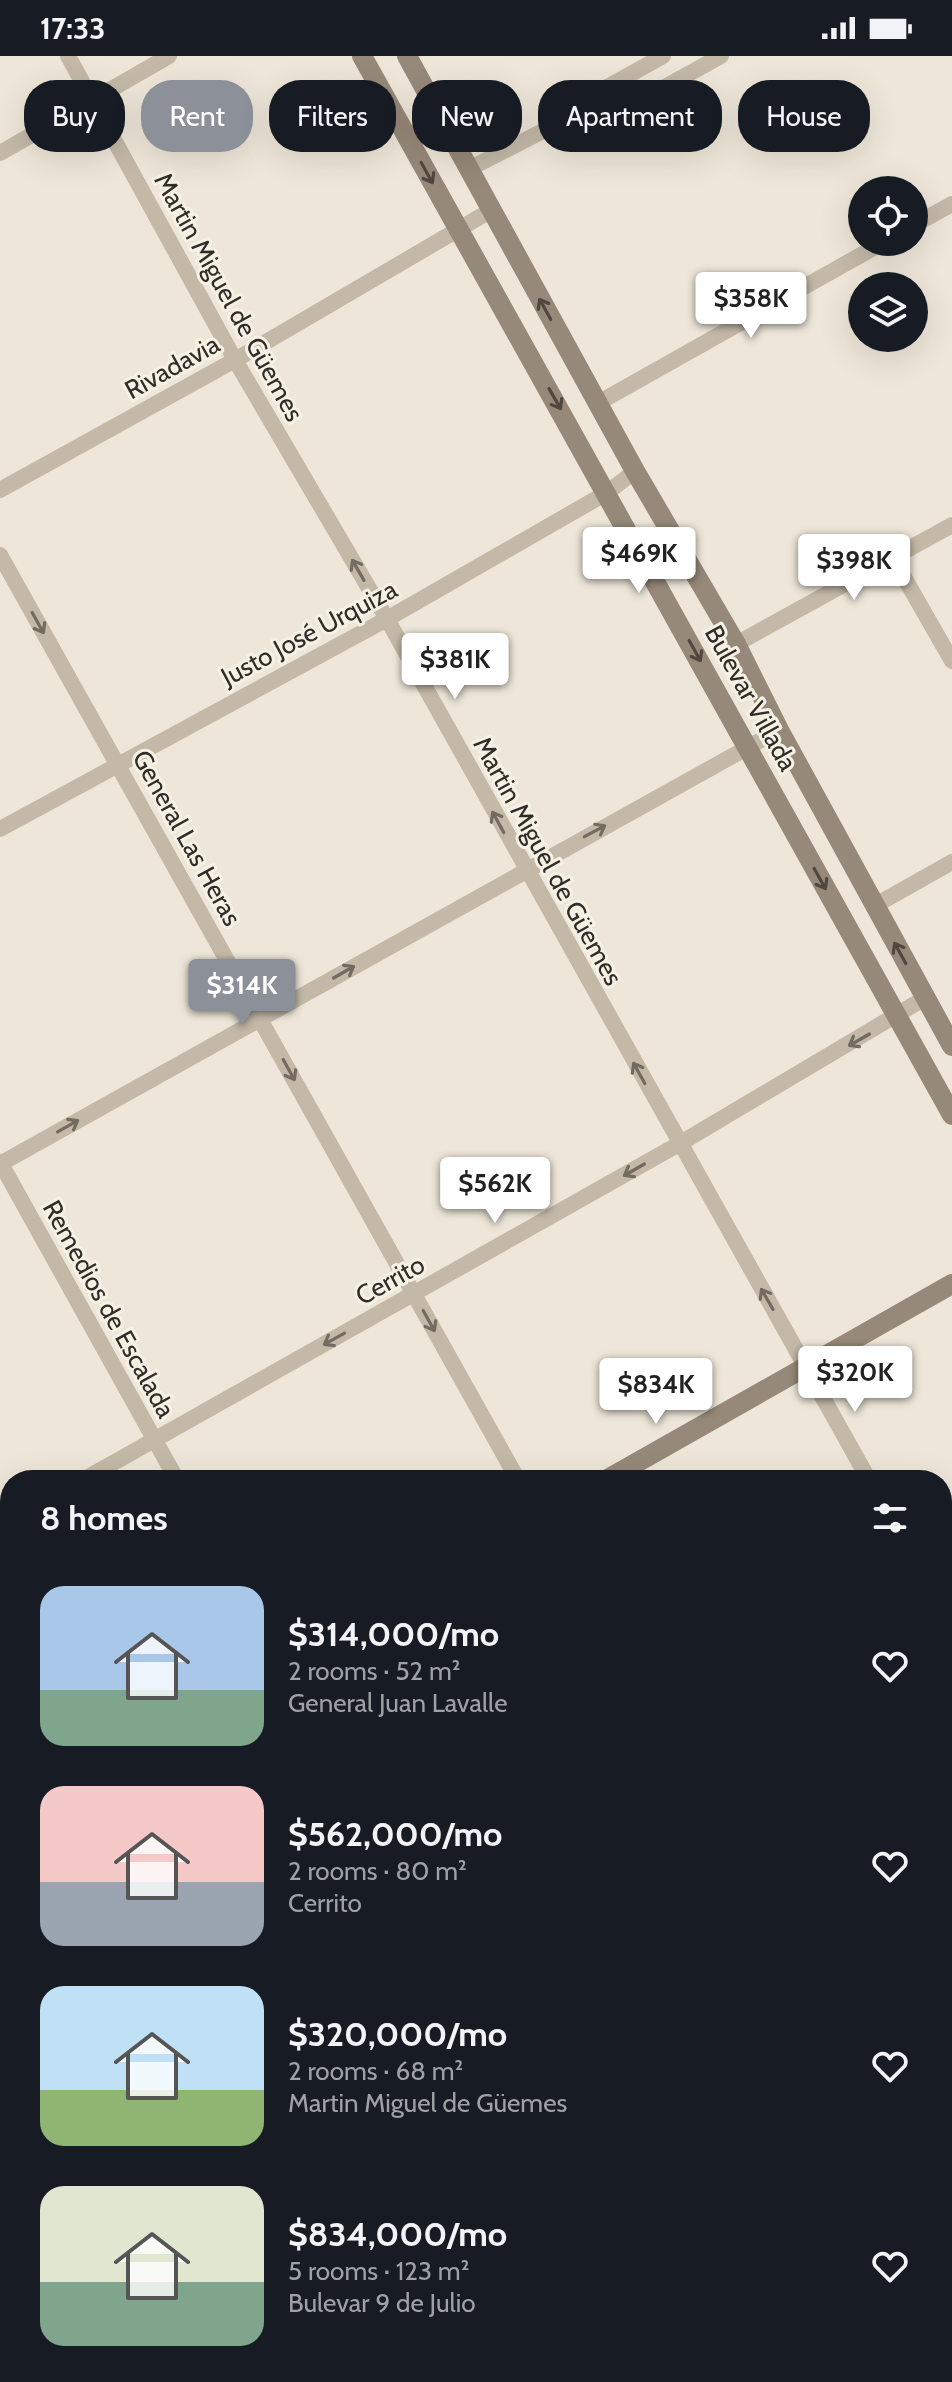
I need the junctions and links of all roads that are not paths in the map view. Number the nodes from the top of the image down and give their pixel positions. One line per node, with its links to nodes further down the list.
1 (68, 56): 7 (street, Martin Miguel de Güemes)
2 (169, 56): 10 (street)
3 (362, 56): 19 (main road, Bulevar Villada, one-way to 19)
4 (407, 56): 15 (main road, Bulevar Villada)
5 (663, 56): 8 (street)
6 (721, 56): 9 (street)
7 (81, 80)
8 (620, 80)
9 (677, 80)
10 (125, 81)
11 (538, 133): 15 (street)
12 (24, 139): 14 (street)
13 (121, 152): 21 (street, Martin Miguel de Güemes)
14 (0, 153)
15 (469, 169): 17 (main road, Bulevar Villada)
16 (952, 204): 18 (street)
17 (490, 211): 19 (street, Rivadavia); 22 (main road, Bulevar Villada, one-way to 17)
18 (928, 217)
19 (459, 230): 21 (street, Rivadavia); 25 (main road, Bulevar Villada, one-way to 25)
20 (859, 256): 22 (street)
21 (235, 360): 24 (street, Rivadavia); 29 (street, Martin Miguel de Güemes, one-way to 21)
22 (598, 403): 23 (main road, Bulevar Villada)
23 (635, 471): 25 (street, Justo José Urquiza); 30 (main road, Bulevar Villada)
24 (0, 490)
25 (608, 492): 29 (street, Justo José Urquiza); 33 (main road, Bulevar Villada, one-way to 33)
26 (952, 525): 28 (street)
27 (0, 555): 34 (street, General Las Heras, one-way to 34)
28 (893, 558): 30 (street); 31 (street)
29 (387, 619): 34 (street, Justo José Urquiza); 37 (street, Martin Miguel de Güemes, one-way to 29)
30 (736, 644): 32 (main road, Bulevar Villada)
31 (952, 661)
32 (779, 730): 33 (street); 38 (main road, Bulevar Villada)
33 (749, 749): 37 (street, one-way to 33); 40 (main road, Bulevar Villada, one-way to 40)
34 (117, 763): 35 (street, Justo José Urquiza); 41 (street, General Las Heras)
35 (0, 829)
36 (952, 862): 38 (street)
37 (524, 869): 41 (street, one-way to 37); 44 (street, Martin Miguel de Güemes, one-way to 37)
38 (874, 906): 39 (main road, Bulevar Villada, one-way to 38)
39 (925, 998): 40 (street, Cerrito); 42 (main road, Bulevar Villada)
40 (897, 1018): 43 (main road, Bulevar Villada); 44 (street, Cerrito, one-way to 44)
41 (260, 1019): 45 (street, one-way to 41); 47 (street, General Las Heras, one-way to 47)
42 (952, 1046)
43 (952, 1115)
44 (679, 1144): 47 (street, Cerrito, one-way to 47); 48 (street, Martin Miguel de Güemes, one-way to 44)
45 (0, 1163): 49 (street, Remedios de Escalada)
46 (952, 1284): 48 (main road)
47 (414, 1294): 49 (street, Cerrito, one-way to 49); 52 (street, General Las Heras, one-way to 52)
48 (806, 1367): 53 (main road); 54 (street, Martin Miguel de Güemes)
49 (154, 1439): 50 (street, Cerrito); 51 (street, Remedios de Escalada)
50 (100, 1470)
51 (171, 1470)
52 (512, 1470)
53 (624, 1470)
54 (863, 1470)

